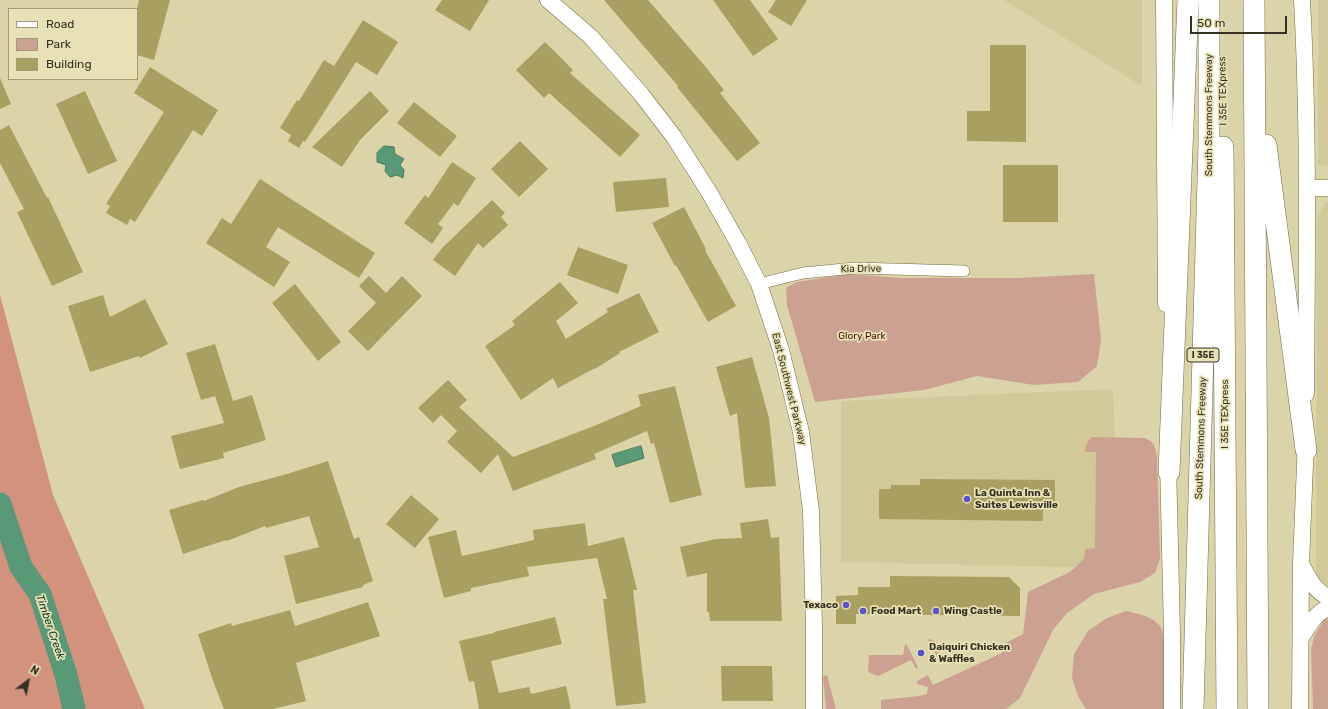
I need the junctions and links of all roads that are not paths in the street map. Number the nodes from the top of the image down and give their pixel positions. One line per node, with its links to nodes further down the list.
1 (548, 0): 12 (main road, East Southwest Parkway)
2 (1164, 0): 14 (main road)
3 (1188, 0): 14 (highway)
4 (1209, 0): 21 (highway, South Stemmons Freeway / I 35E)
5 (1222, 0): 22 (highway, I 35E TEXpress)
6 (1254, 0): 8 (highway)
7 (1302, 0): 9 (main road)
8 (1254, 54): 13 (highway); 23 (highway)
9 (1308, 188): 10 (main road); 13 (main road)
10 (1328, 188)
11 (964, 271): 12 (street, Kia Drive)
12 (759, 284): 19 (main road, East Southwest Parkway)
13 (1306, 450): 15 (main road)
14 (1169, 472): 20 (main road)
15 (1302, 564): 16 (main road); 18 (main road)
16 (1328, 596)
17 (1328, 608): 18 (main road)
18 (1301, 638): 24 (main road)
19 (814, 709)
20 (1172, 709)
21 (1193, 709)
22 (1227, 709)
23 (1258, 709)
24 (1300, 709)

